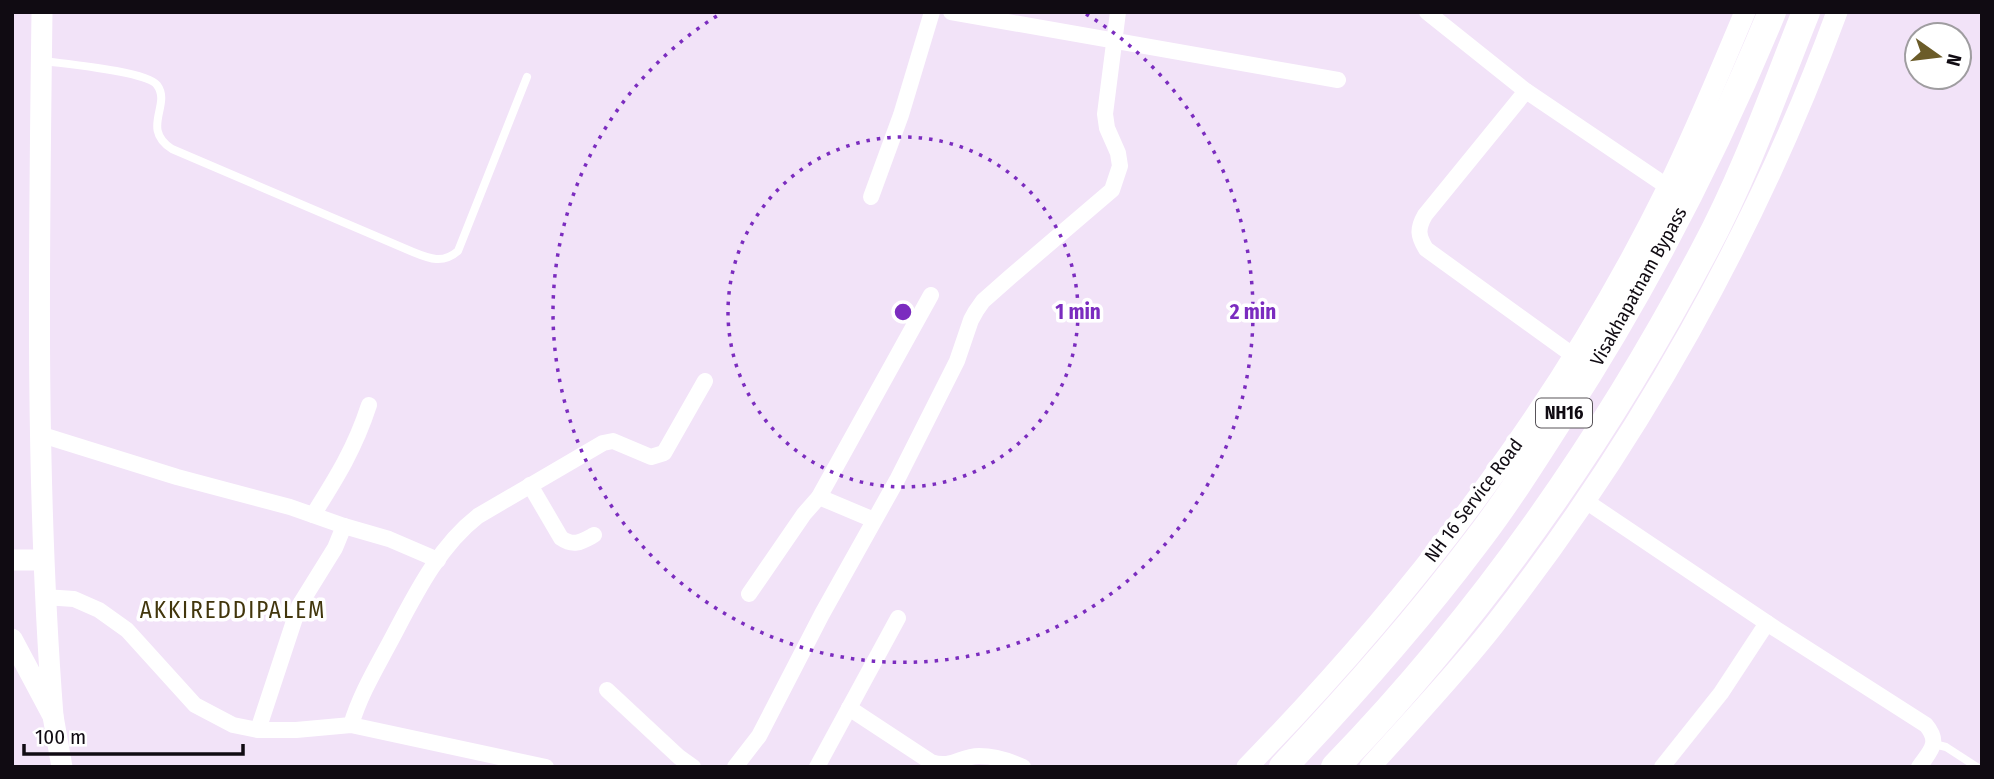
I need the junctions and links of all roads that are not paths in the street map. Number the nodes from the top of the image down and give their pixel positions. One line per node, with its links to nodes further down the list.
1 (41, 12): 11 (street)
2 (932, 12): 16 (street)
3 (951, 12): 10 (street)
4 (1118, 12): 10 (street)
5 (1427, 12): 14 (street)
6 (1745, 12): 15 (street, NH 16 Service Road)
7 (1772, 12): 51 (highway, Visakhapatnam Bypass / NH16)
8 (1806, 12): 52 (highway, Visakhapatnam Bypass / NH16)
9 (1837, 12): 24 (street)
10 (1115, 41): 13 (street); 26 (street)
11 (41, 61): 12 (lane); 21 (street)
12 (527, 77)
13 (1338, 80)
14 (1526, 90): 15 (street); 18 (street)
15 (1668, 187): 18 (street, NH 16 Service Road)
16 (870, 197)
17 (931, 295): 23 (street)
18 (1574, 356): 50 (street, NH 16 Service Road)
19 (705, 381): 22 (street)
20 (369, 405): 25 (street)
21 (39, 434): 25 (street); 30 (street)
22 (530, 485): 28 (street); 31 (street)
23 (819, 497): 26 (street); 32 (street)
24 (1584, 500): 35 (street); 53 (street)
25 (313, 515): 27 (street)
26 (874, 520): 47 (street)
27 (344, 526): 31 (street); 41 (street)
28 (594, 535)
29 (12, 560): 30 (street)
30 (43, 560): 33 (street)
31 (438, 560): 40 (street)
32 (749, 594)
33 (44, 597): 39 (street); 41 (street)
34 (898, 618): 38 (street)
35 (1767, 623): 42 (street); 54 (street)
36 (12, 639): 39 (street)
37 (607, 690): 46 (street)
38 (849, 708): 43 (street); 48 (street)
39 (53, 716): 44 (street)
40 (351, 725): 41 (street); 45 (street)
41 (258, 730)
42 (1934, 744): 55 (street); 56 (lane)
43 (942, 766): 49 (street)
44 (62, 767)
45 (546, 767)
46 (693, 767)
47 (735, 767)
48 (817, 767)
49 (1023, 767)
50 (1248, 767)
51 (1283, 767)
52 (1335, 767)
53 (1370, 767)
54 (1662, 767)
55 (1919, 767)
56 (1977, 767)

